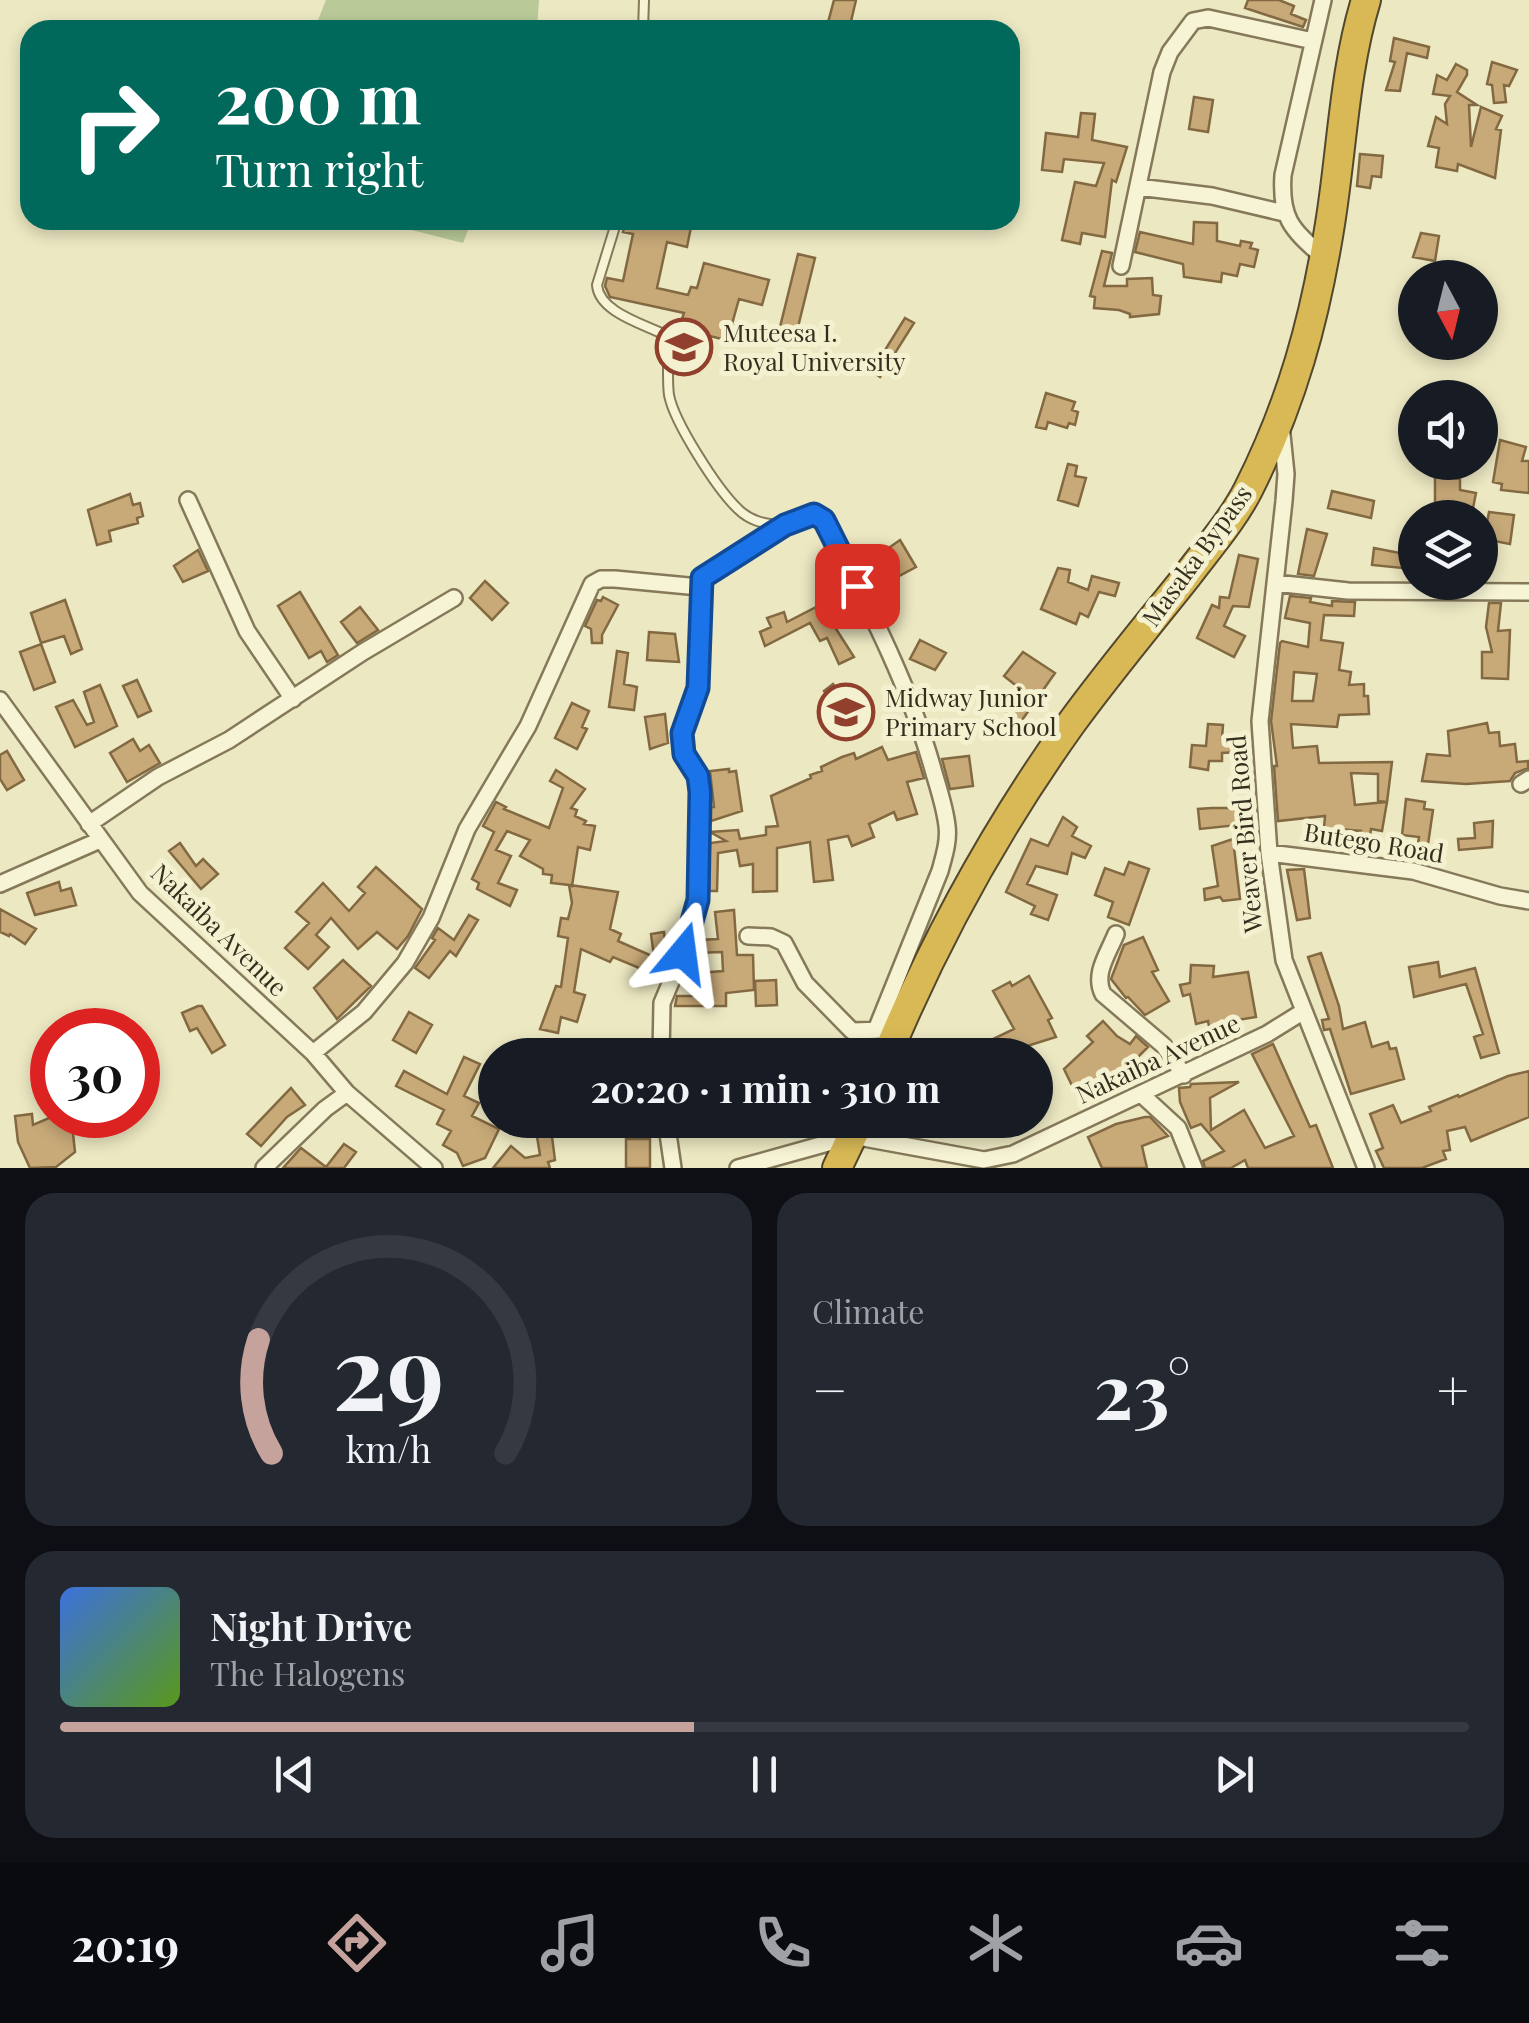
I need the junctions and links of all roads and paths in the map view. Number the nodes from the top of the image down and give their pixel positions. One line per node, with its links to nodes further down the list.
1 (1323, 0): 3 (street)
2 (1366, 0): 7 (highway, Masaka Bypass)
3 (1313, 40): 4 (street); 5 (street)
4 (1138, 188): 5 (street); 8 (street)
5 (1284, 213): 7 (street)
6 (614, 230): 11 (lane)
7 (1324, 258): 9 (highway, Masaka Bypass)
8 (1122, 266)
9 (1280, 421): 12 (street, Weaver Bird Road); 27 (highway, Masaka Bypass)
10 (188, 500): 16 (street)
11 (785, 525): 13 (street); 27 (street)
12 (1275, 583): 14 (street); 20 (street, Weaver Bird Road)
13 (700, 587): 26 (street); 28 (street)
14 (1529, 592)
15 (454, 598): 16 (street)
16 (293, 699): 18 (street)
17 (0, 700): 18 (street, Nakaiba Avenue)
18 (89, 824): 19 (street, Nakaiba Avenue)
19 (100, 840): 21 (street); 28 (street, Nakaiba Avenue)
20 (1269, 853): 22 (street, Butego Road); 25 (street, Weaver Bird Road)
21 (0, 884)
22 (1529, 901)
23 (1116, 934): 29 (street)
24 (748, 936): 27 (street)
25 (1304, 1011): 29 (street, Nakaiba Avenue); 43 (street, Weaver Bird Road)
26 (661, 1038)
27 (887, 1038)
28 (313, 1053): 30 (street, Nakaiba Avenue)
29 (1184, 1075): 31 (street, Nakaiba Avenue)
30 (347, 1093): 37 (street); 38 (street, Nakaiba Avenue)
31 (1141, 1094): 36 (street, Nakaiba Avenue); 42 (street)
32 (669, 1138): 39 (street)
33 (827, 1138): 40 (street, Nakaiba Avenue)
34 (852, 1138): 41 (highway)
35 (897, 1138): 36 (street, Nakaiba Avenue)
36 (998, 1163)
37 (264, 1168)
38 (434, 1168)
39 (673, 1168)
40 (738, 1168)
41 (837, 1168)
42 (1194, 1168)
43 (1366, 1168)

